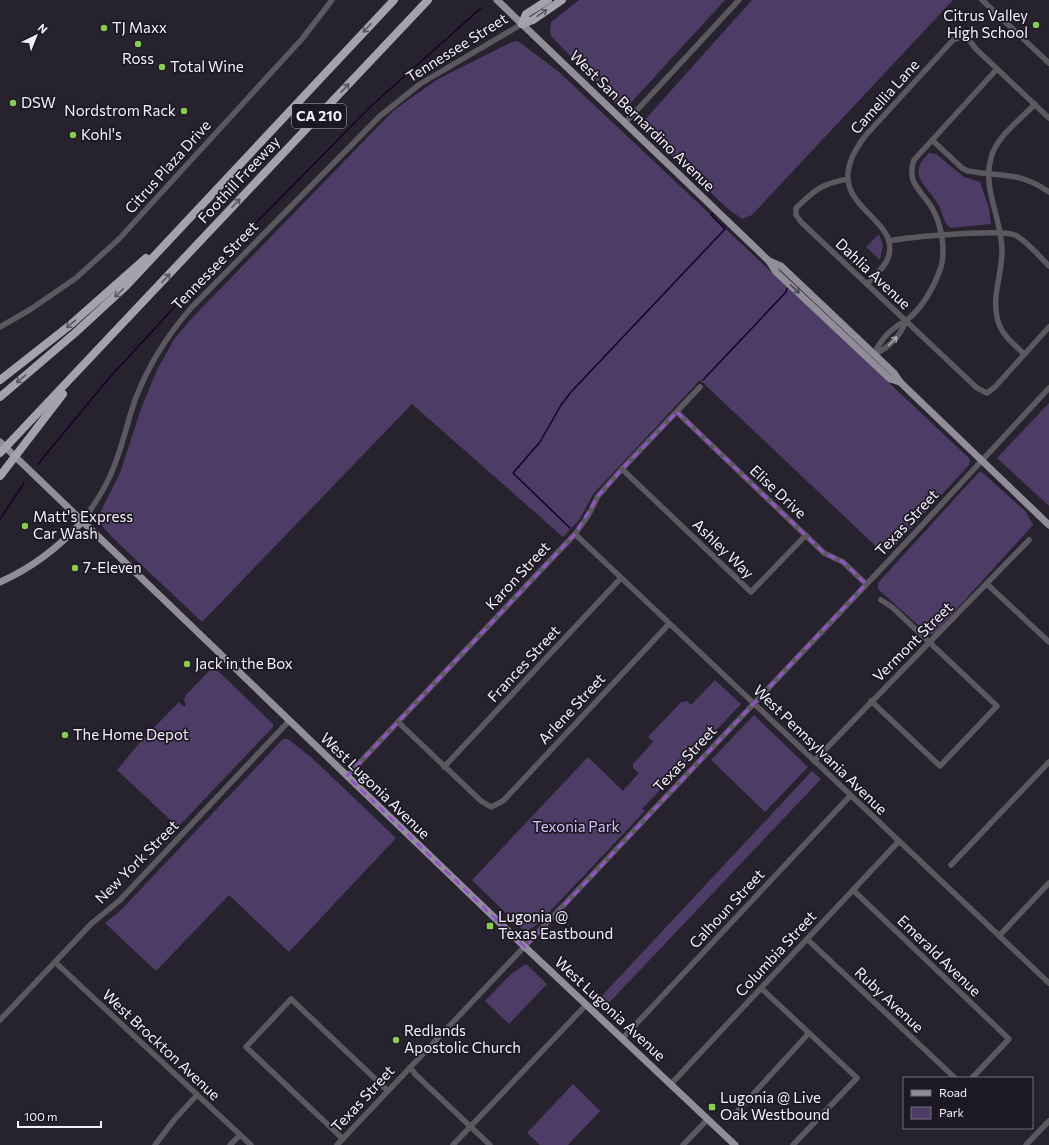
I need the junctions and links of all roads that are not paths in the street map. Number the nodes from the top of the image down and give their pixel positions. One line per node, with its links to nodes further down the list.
1 (332, 0): 28 (street, Citrus Plaza Drive)
2 (394, 0): 19 (highway, Foothill Freeway / CA 210, one-way to 19)
3 (428, 0): 32 (highway, Foothill Freeway / CA 210, one-way to 3)
4 (497, 0): 9 (main road, West San Bernardino Avenue)
5 (548, 0): 9 (highway)
6 (562, 0): 9 (highway, one-way to 6)
7 (739, 0): 14 (street)
8 (982, 0): 10 (street)
9 (522, 24): 14 (main road, West San Bernardino Avenue); 44 (street, Tennessee Street)
10 (1049, 63)
11 (997, 69): 12 (street); 15 (street); 17 (street, Camellia Lane)
12 (1035, 104): 13 (street); 16 (street)
13 (1049, 118)
14 (625, 123): 23 (main road, West San Bernardino Avenue)
15 (932, 140): 16 (street); 21 (street)
16 (987, 174): 18 (street); 20 (street)
17 (848, 179): 22 (street); 25 (street, Dahlia Avenue)
18 (1049, 192)
19 (184, 224): 33 (highway, one-way to 33); 37 (highway, one-way to 37)
20 (1001, 233): 21 (street); 24 (street); 31 (street)
21 (941, 236): 22 (street); 27 (street)
22 (889, 241): 25 (street)
23 (769, 261): 26 (main road, West San Bernardino Avenue, one-way to 26); 30 (main road, West San Bernardino Avenue)
24 (1049, 266)
25 (867, 284): 27 (street, Dahlia Avenue)
26 (825, 318): 30 (main road); 34 (main road, West San Bernardino Avenue)
27 (906, 321): 30 (street); 31 (street, Dahlia Avenue)
28 (0, 327)
29 (1049, 327): 31 (street)
30 (874, 354): 34 (main road, West San Bernardino Avenue)
31 (1024, 354)
32 (86, 363): 40 (highway); 43 (highway)
33 (0, 380)
34 (900, 382): 41 (main road, West San Bernardino Avenue)
35 (700, 387): 38 (street, Karon Street)
36 (1049, 388): 41 (street, Texas Street)
37 (0, 397)
38 (677, 412): 42 (street, Karon Street); 47 (street, Elise Drive)
39 (0, 442): 44 (main road, West Lugonia Avenue)
40 (0, 453)
41 (982, 459): 45 (main road, West San Bernardino Avenue); 51 (street, Texas Street)
42 (622, 469): 46 (street, Karon Street); 47 (street, Ashley Way)
43 (0, 476)
44 (82, 522): 50 (main road, Tennessee Street); 59 (main road, West Lugonia Avenue)
45 (1049, 525)
46 (575, 534): 49 (street, West Pennsylvania Avenue); 60 (street, Karon Street)
47 (806, 535): 51 (street, Elise Drive)
48 (1029, 540): 52 (street, Vermont Street)
49 (621, 578): 54 (street, West Pennsylvania Avenue); 63 (street, Frances Street)
50 (0, 582)
51 (866, 584): 58 (street, Texas Street)
52 (987, 584): 55 (street, Vermont Street); 56 (street)
53 (881, 600): 55 (street)
54 (669, 624): 58 (street, West Pennsylvania Avenue); 63 (street, Arlene Street)
55 (929, 642): 57 (street, Vermont Street); 57 (street)
56 (1049, 642)
57 (871, 701): 61 (street, Vermont Street)
58 (754, 703): 61 (street, West Pennsylvania Avenue); 72 (street, Texas Street)
59 (289, 721): 64 (main road, West Lugonia Avenue); 73 (street, New York Street)
60 (398, 722): 63 (street); 64 (street, Karon Street)
61 (814, 761): 65 (street, West Pennsylvania Avenue)
62 (1049, 762): 67 (street)
63 (444, 767)
64 (347, 776): 72 (main road, West Lugonia Avenue)
65 (850, 796): 66 (street, West Pennsylvania Avenue); 79 (street, Calhoun Street)
66 (899, 841): 69 (street, Columbia Street); 70 (street, West Pennsylvania Avenue)
67 (951, 865)
68 (1049, 883): 70 (street)
69 (853, 890): 71 (street, Columbia Street); 82 (street, Emerald Avenue)
70 (1000, 936): 74 (street, West Pennsylvania Avenue)
71 (807, 939): 75 (street, Columbia Street); 81 (street, Ruby Avenue)
72 (525, 947): 76 (main road, West Lugonia Avenue); 80 (street, Texas Street)
73 (55, 962): 77 (street, New York Street); 85 (street, West Brockton Avenue)
74 (1049, 983)
75 (761, 988): 78 (street); 83 (street, Columbia Street)
76 (586, 1005): 79 (main road, West Lugonia Avenue); 89 (street)
77 (0, 1020)
78 (809, 1034): 86 (street); 100 (street)
79 (622, 1039): 83 (main road, West Lugonia Avenue)
80 (410, 1067): 84 (street, Texas Street); 89 (street)
81 (954, 1077)
82 (973, 1077)
83 (671, 1084): 87 (main road, West Lugonia Avenue)
84 (388, 1091): 91 (street, Texas Street); 91 (street)
85 (197, 1095): 90 (street, West Brockton Avenue); 92 (street)
86 (734, 1115)
87 (708, 1119): 98 (street); 99 (main road, West Lugonia Avenue)
88 (1049, 1121): 101 (street)
89 (471, 1126): 96 (street); 97 (street)
90 (240, 1135): 93 (street); 94 (street, West Brockton Avenue)
91 (343, 1139): 95 (street, Texas Street)
92 (155, 1145)
93 (230, 1145)
94 (251, 1145)
95 (337, 1145)
96 (453, 1145)
97 (490, 1145)
98 (683, 1145)
99 (735, 1145)
100 (793, 1145)
101 (1026, 1145)

